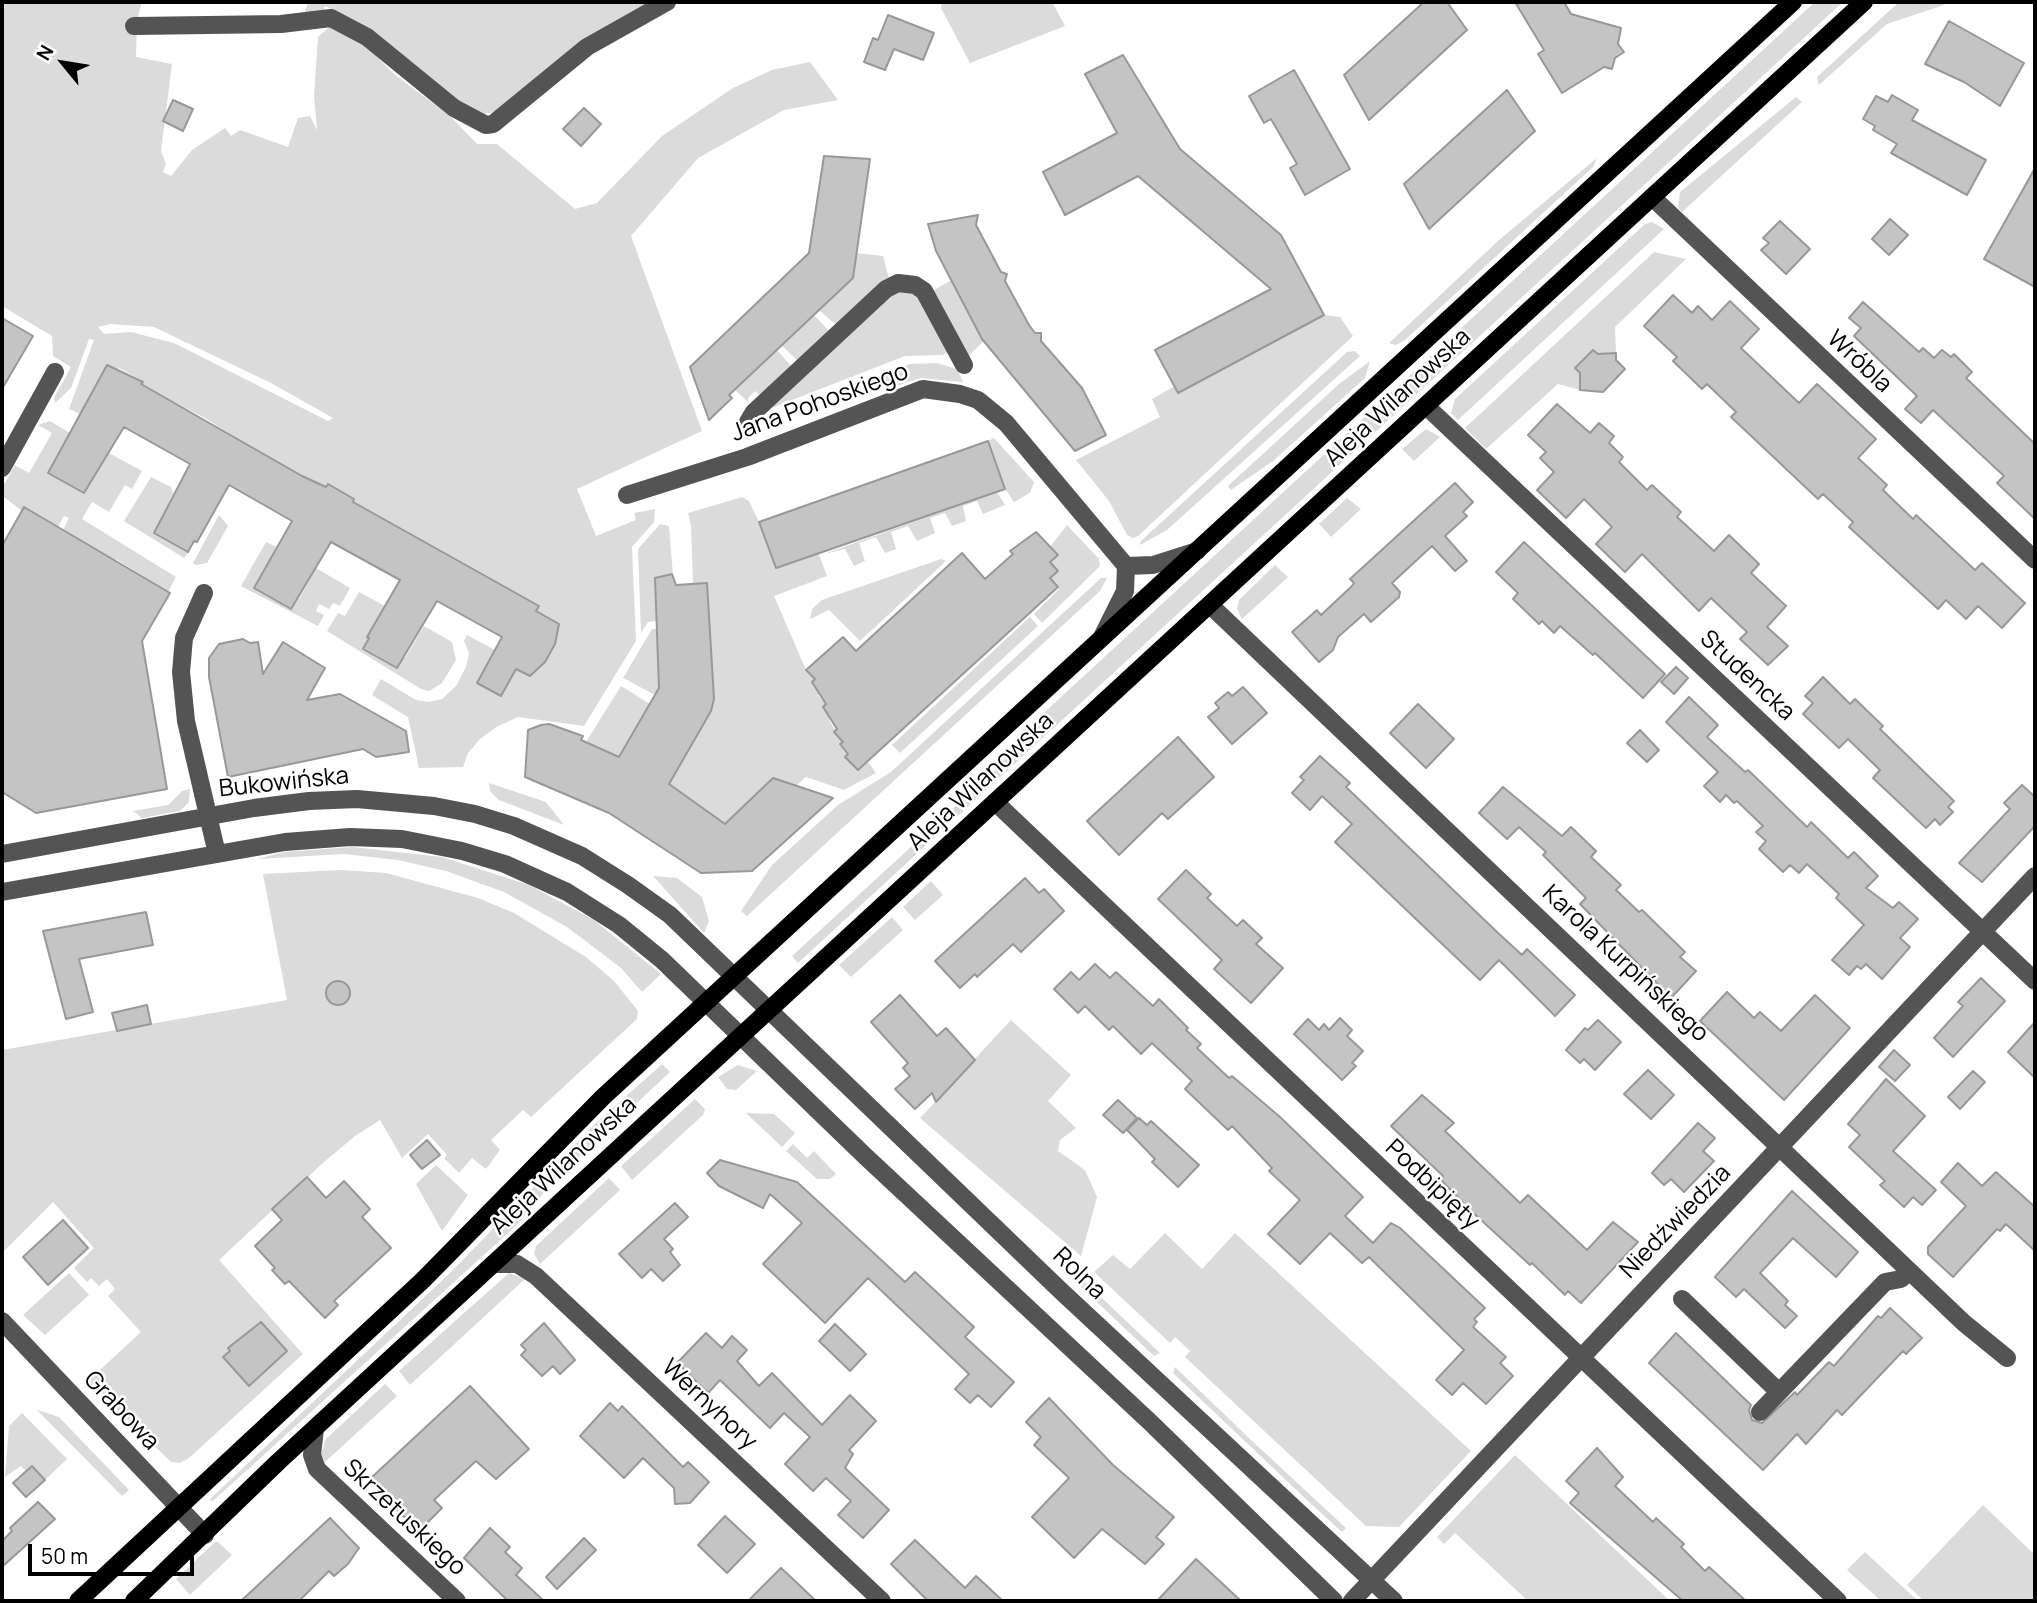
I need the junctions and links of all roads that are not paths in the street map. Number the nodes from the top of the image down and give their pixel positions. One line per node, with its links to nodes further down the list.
1 (667, 2): 6 (street)
2 (1793, 2): 14 (main road, Aleja Wilanowska)
3 (1864, 2): 5 (main road, Aleja Wilanowska)
4 (1878, 2): 5 (street)
5 (1847, 18): 7 (main road, Aleja Wilanowska)
6 (134, 26)
7 (1652, 197): 10 (main road, Aleja Wilanowska); 15 (street, Wróbla)
8 (964, 365): 11 (street)
9 (55, 372): 12 (street)
10 (1426, 406): 18 (main road, Aleja Wilanowska); 26 (street, Studencka)
11 (748, 422)
12 (4, 456)
13 (627, 495): 16 (street, Jana Pohoskiego)
14 (1198, 551): 16 (street); 19 (main road, Aleja Wilanowska)
15 (2035, 560)
16 (1126, 566): 19 (street)
17 (204, 593): 21 (street)
18 (1210, 605): 20 (main road, Aleja Wilanowska); 32 (street, Karola Kurpińskiego)
19 (1101, 639): 27 (main road, Aleja Wilanowska)
20 (995, 802): 30 (main road, Aleja Wilanowska); 38 (street, Podbipięty)
21 (207, 816): 22 (street, Bukowińska); 23 (street, Bukowińska); 27 (street, Bukowińska)
22 (2, 854)
23 (216, 854): 25 (street); 29 (street)
24 (2035, 876): 26 (street, Niedźwiedzia)
25 (2, 892)
26 (1983, 932): 28 (street, Studencka); 32 (street, Niedźwiedzia)
27 (734, 977): 29 (main road, Aleja Wilanowska); 30 (street, Rolna)
28 (2035, 981)
29 (707, 1003): 31 (street); 42 (main road, Aleja Wilanowska)
30 (769, 1011): 31 (main road, Aleja Wilanowska); 44 (street, Rolna)
31 (741, 1037): 33 (main road, Aleja Wilanowska); 49 (street)
32 (1782, 1146): 34 (street, Karola Kurpińskiego); 38 (street, Niedźwiedzia)
33 (493, 1264): 41 (main road, Aleja Wilanowska); 48 (street, Wernyhory)
34 (1909, 1271): 37 (street, Karola Kurpińskiego); 39 (street)
35 (1682, 1299): 39 (street)
36 (2, 1321): 42 (street, Grabowa)
37 (2007, 1358)
38 (1580, 1359): 44 (street, Niedźwiedzia); 52 (street, Podbipięty)
39 (1779, 1392): 40 (street)
40 (1760, 1412)
41 (315, 1429): 43 (main road, Aleja Wilanowska); 47 (street, Skrzetuskiego)
42 (177, 1506): 43 (street, Grabowa); 45 (main road, Aleja Wilanowska)
43 (205, 1535): 46 (main road, Aleja Wilanowska)
44 (1372, 1581): 50 (street, Niedźwiedzia); 51 (street, Rolna)
45 (78, 1601)
46 (134, 1601)
47 (457, 1601)
48 (882, 1601)
49 (1334, 1601)
50 (1352, 1601)
51 (1394, 1601)
52 (1838, 1601)

